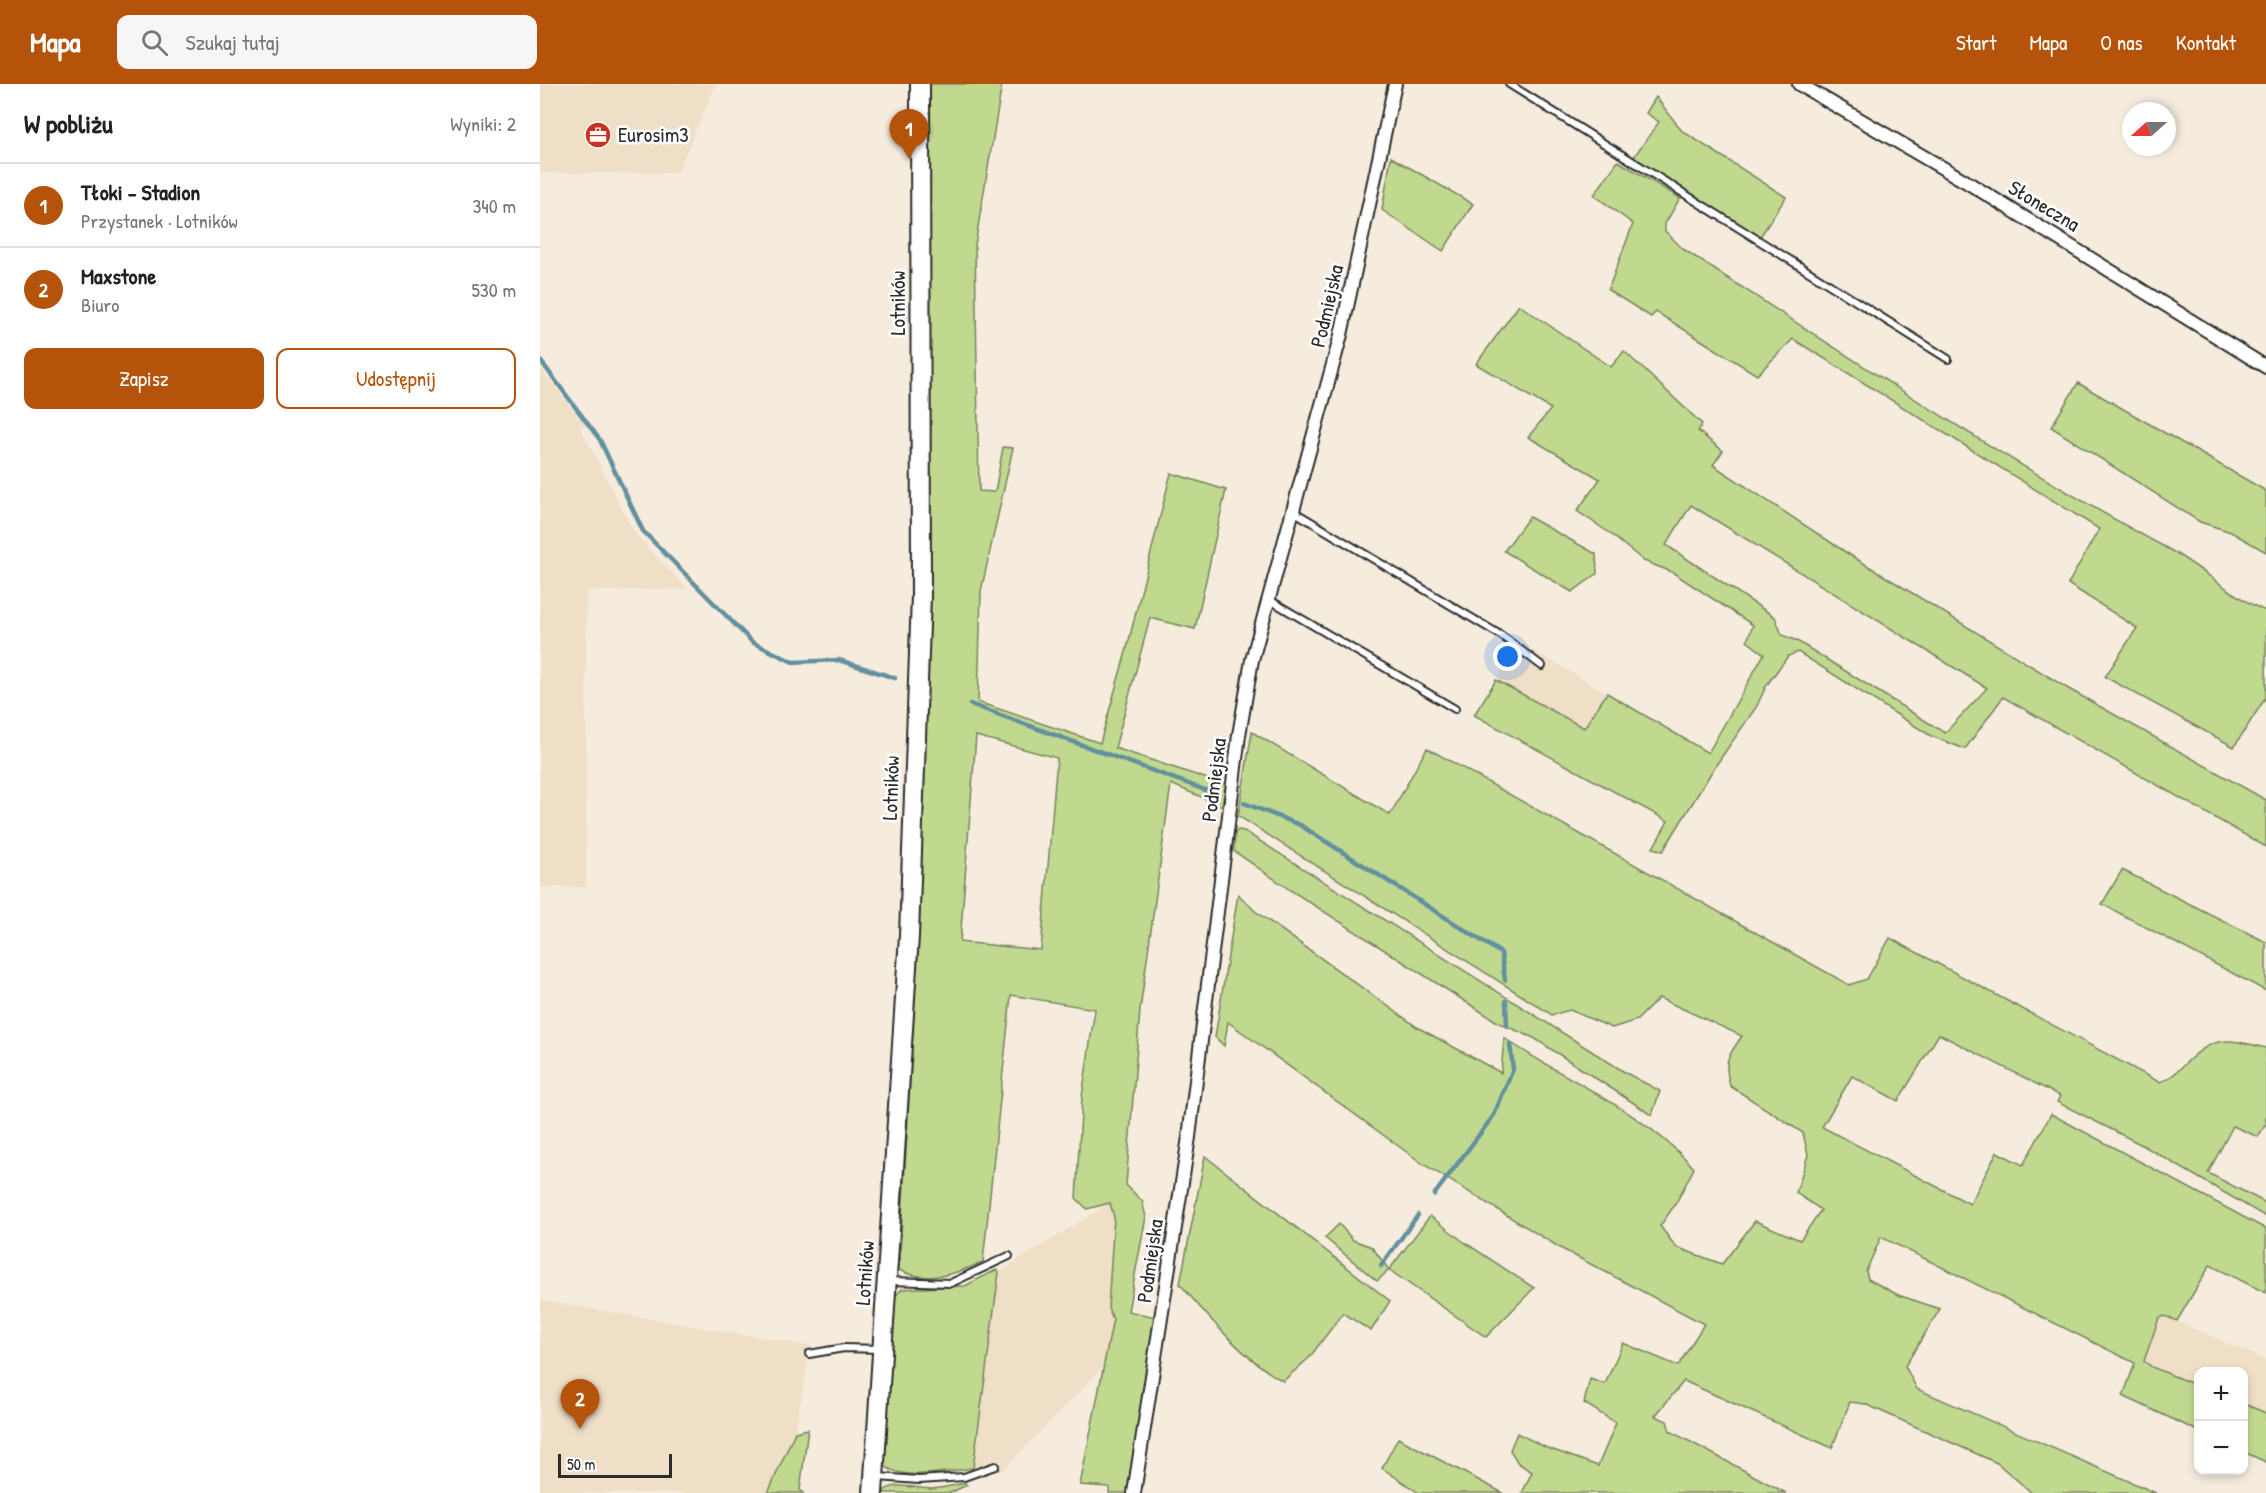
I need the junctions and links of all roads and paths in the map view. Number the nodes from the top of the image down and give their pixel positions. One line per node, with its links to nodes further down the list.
1 (920, 84): 12 (street, Lotników)
2 (1395, 84): 7 (street, Podmiejska)
3 (1509, 84): 5 (lane)
4 (1799, 84): 6 (street, Słoneczna)
5 (1948, 359)
6 (2266, 367)
7 (1291, 510): 8 (street, Podmiejska); 9 (lane)
8 (1268, 599): 10 (lane); 17 (street, Podmiejska)
9 (1542, 666)
10 (1455, 709)
11 (1009, 1256): 12 (lane)
12 (887, 1281): 13 (street, Lotników)
13 (882, 1349): 14 (lane); 16 (street, Lotników)
14 (809, 1354)
15 (995, 1466): 16 (lane)
16 (873, 1485)
17 (1134, 1493)

